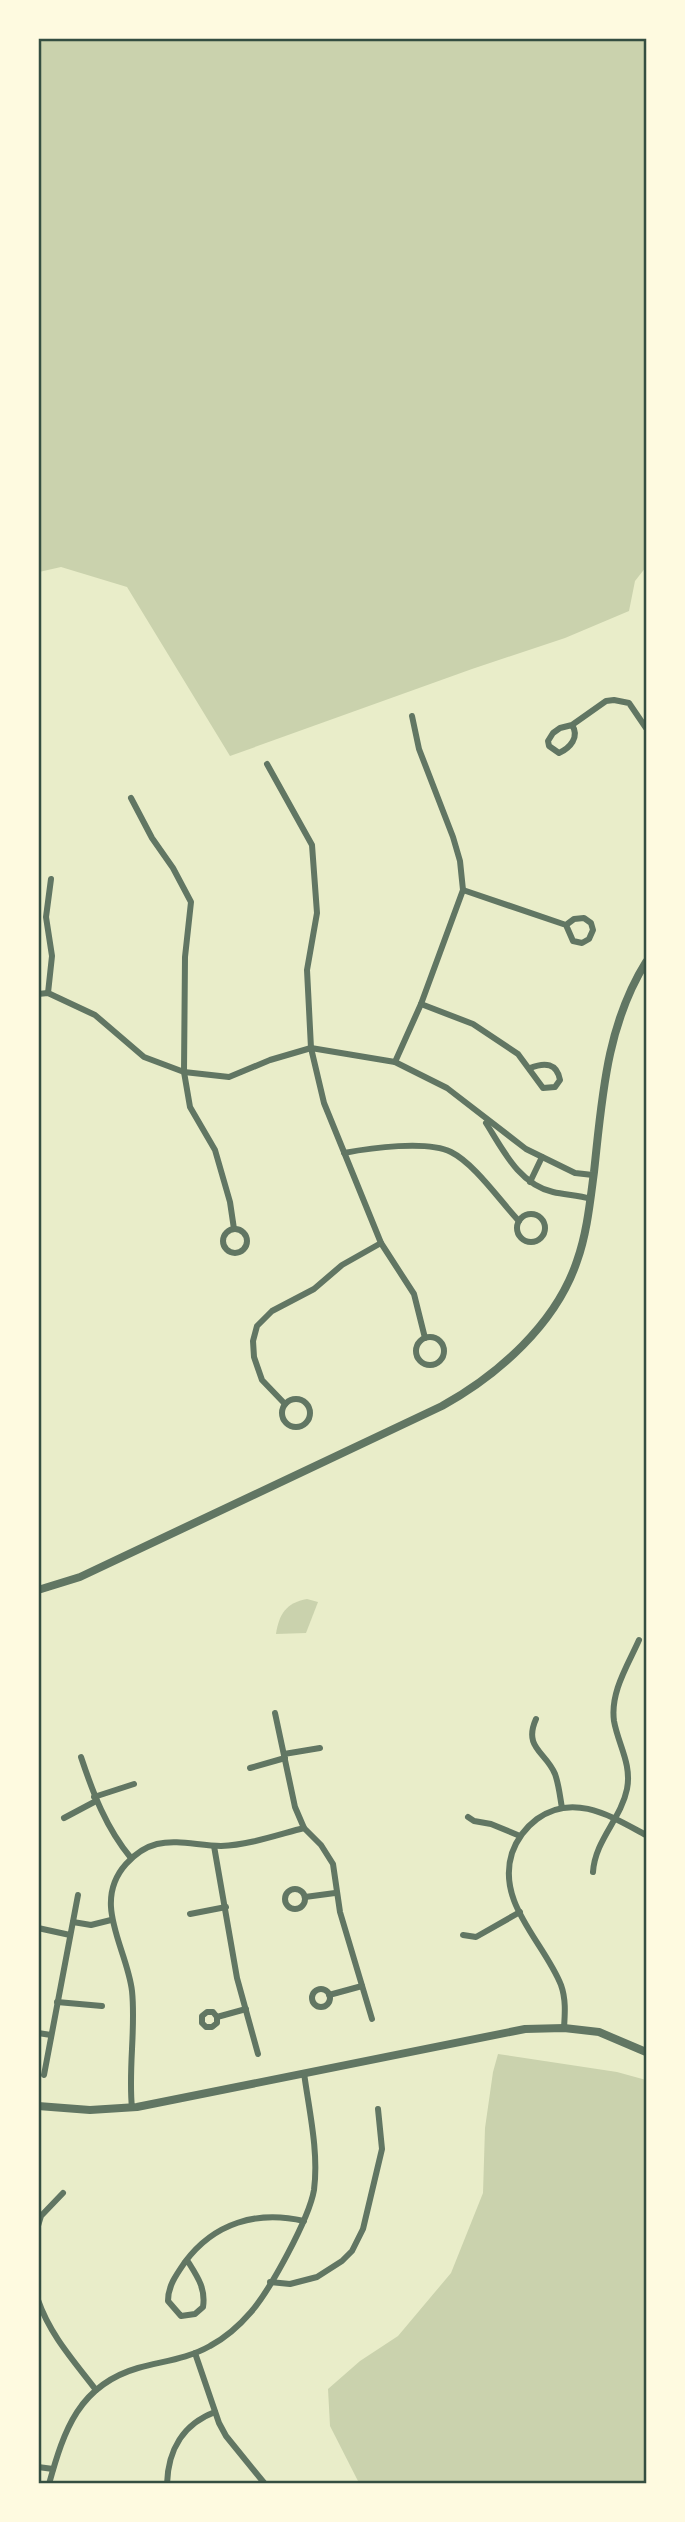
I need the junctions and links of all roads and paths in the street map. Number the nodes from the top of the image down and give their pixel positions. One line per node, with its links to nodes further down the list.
1 (412, 716): 7 (street)
2 (572, 725): 2 (street); 3 (street)
3 (646, 727)
4 (267, 764): 13 (street)
5 (131, 798): 16 (street)
6 (51, 879): 10 (street)
7 (463, 890): 8 (street); 12 (street)
8 (566, 925): 8 (street)
9 (646, 962): 20 (street)
10 (48, 993): 11 (street); 16 (street)
11 (38, 994)
12 (421, 1004): 14 (street); 15 (street)
13 (311, 1048): 14 (street); 16 (street); 18 (street)
14 (395, 1062): 17 (street)
15 (530, 1068): 15 (street)
16 (184, 1072): 24 (street)
17 (483, 1118): 19 (street); 21 (street)
18 (344, 1153): 23 (street); 25 (street)
19 (541, 1157): 20 (street); 21 (street)
20 (593, 1175): 22 (street)
21 (530, 1182): 22 (street)
22 (591, 1199): 28 (street)
23 (519, 1221): 23 (street)
24 (234, 1229)
25 (381, 1242): 26 (street); 27 (street)
26 (425, 1338): 26 (street)
27 (285, 1404): 27 (street)
28 (38, 1590)
29 (639, 1640): 41 (street)
30 (275, 1713): 33 (street)
31 (536, 1719): 38 (street)
32 (320, 1748): 33 (street)
33 (284, 1756): 35 (street); 42 (street)
34 (82, 1757): 37 (street)
35 (250, 1768)
36 (134, 1784): 37 (street)
37 (95, 1799): 40 (street); 46 (street)
38 (562, 1808): 41 (street); 44 (street)
39 (468, 1816): 44 (street)
40 (64, 1818)
41 (614, 1818): 43 (street); 47 (street)
42 (304, 1828): 45 (street); 48 (street)
43 (646, 1835)
44 (520, 1836): 52 (street)
45 (214, 1846): 46 (street); 51 (street)
46 (131, 1858): 54 (street)
47 (593, 1872)
48 (335, 1893): 50 (street); 59 (street)
49 (78, 1895): 55 (street)
50 (305, 1898)
51 (226, 1907): 53 (street); 63 (street)
52 (520, 1912): 58 (street); 66 (street)
53 (190, 1913)
54 (111, 1920): 55 (street); 74 (street)
55 (73, 1922): 57 (street)
56 (38, 1928): 57 (street)
57 (70, 1935): 61 (street)
58 (463, 1935)
59 (362, 1986): 60 (street); 65 (street)
60 (329, 1996)
61 (57, 2003): 62 (street); 68 (street)
62 (102, 2006)
63 (246, 2009): 64 (street); 70 (street)
64 (217, 2017)
65 (372, 2019)
66 (564, 2028): 69 (street); 71 (street)
67 (38, 2033): 68 (street)
68 (51, 2035): 72 (street)
69 (646, 2052)
70 (258, 2054)
71 (304, 2073): 74 (street); 77 (street)
72 (44, 2075)
73 (38, 2106): 74 (street)
74 (132, 2108)
75 (378, 2109): 80 (street)
76 (63, 2193): 78 (street)
77 (304, 2221): 79 (street); 80 (street)
78 (38, 2226)
79 (187, 2260): 79 (street)
80 (270, 2282): 82 (street)
81 (38, 2300): 83 (street)
82 (195, 2353): 83 (street); 84 (street)
83 (96, 2390): 86 (street)
84 (215, 2412): 88 (street); 89 (street)
85 (38, 2467): 86 (street)
86 (53, 2469): 87 (street)
87 (49, 2483)
88 (167, 2483)
89 (265, 2483)

